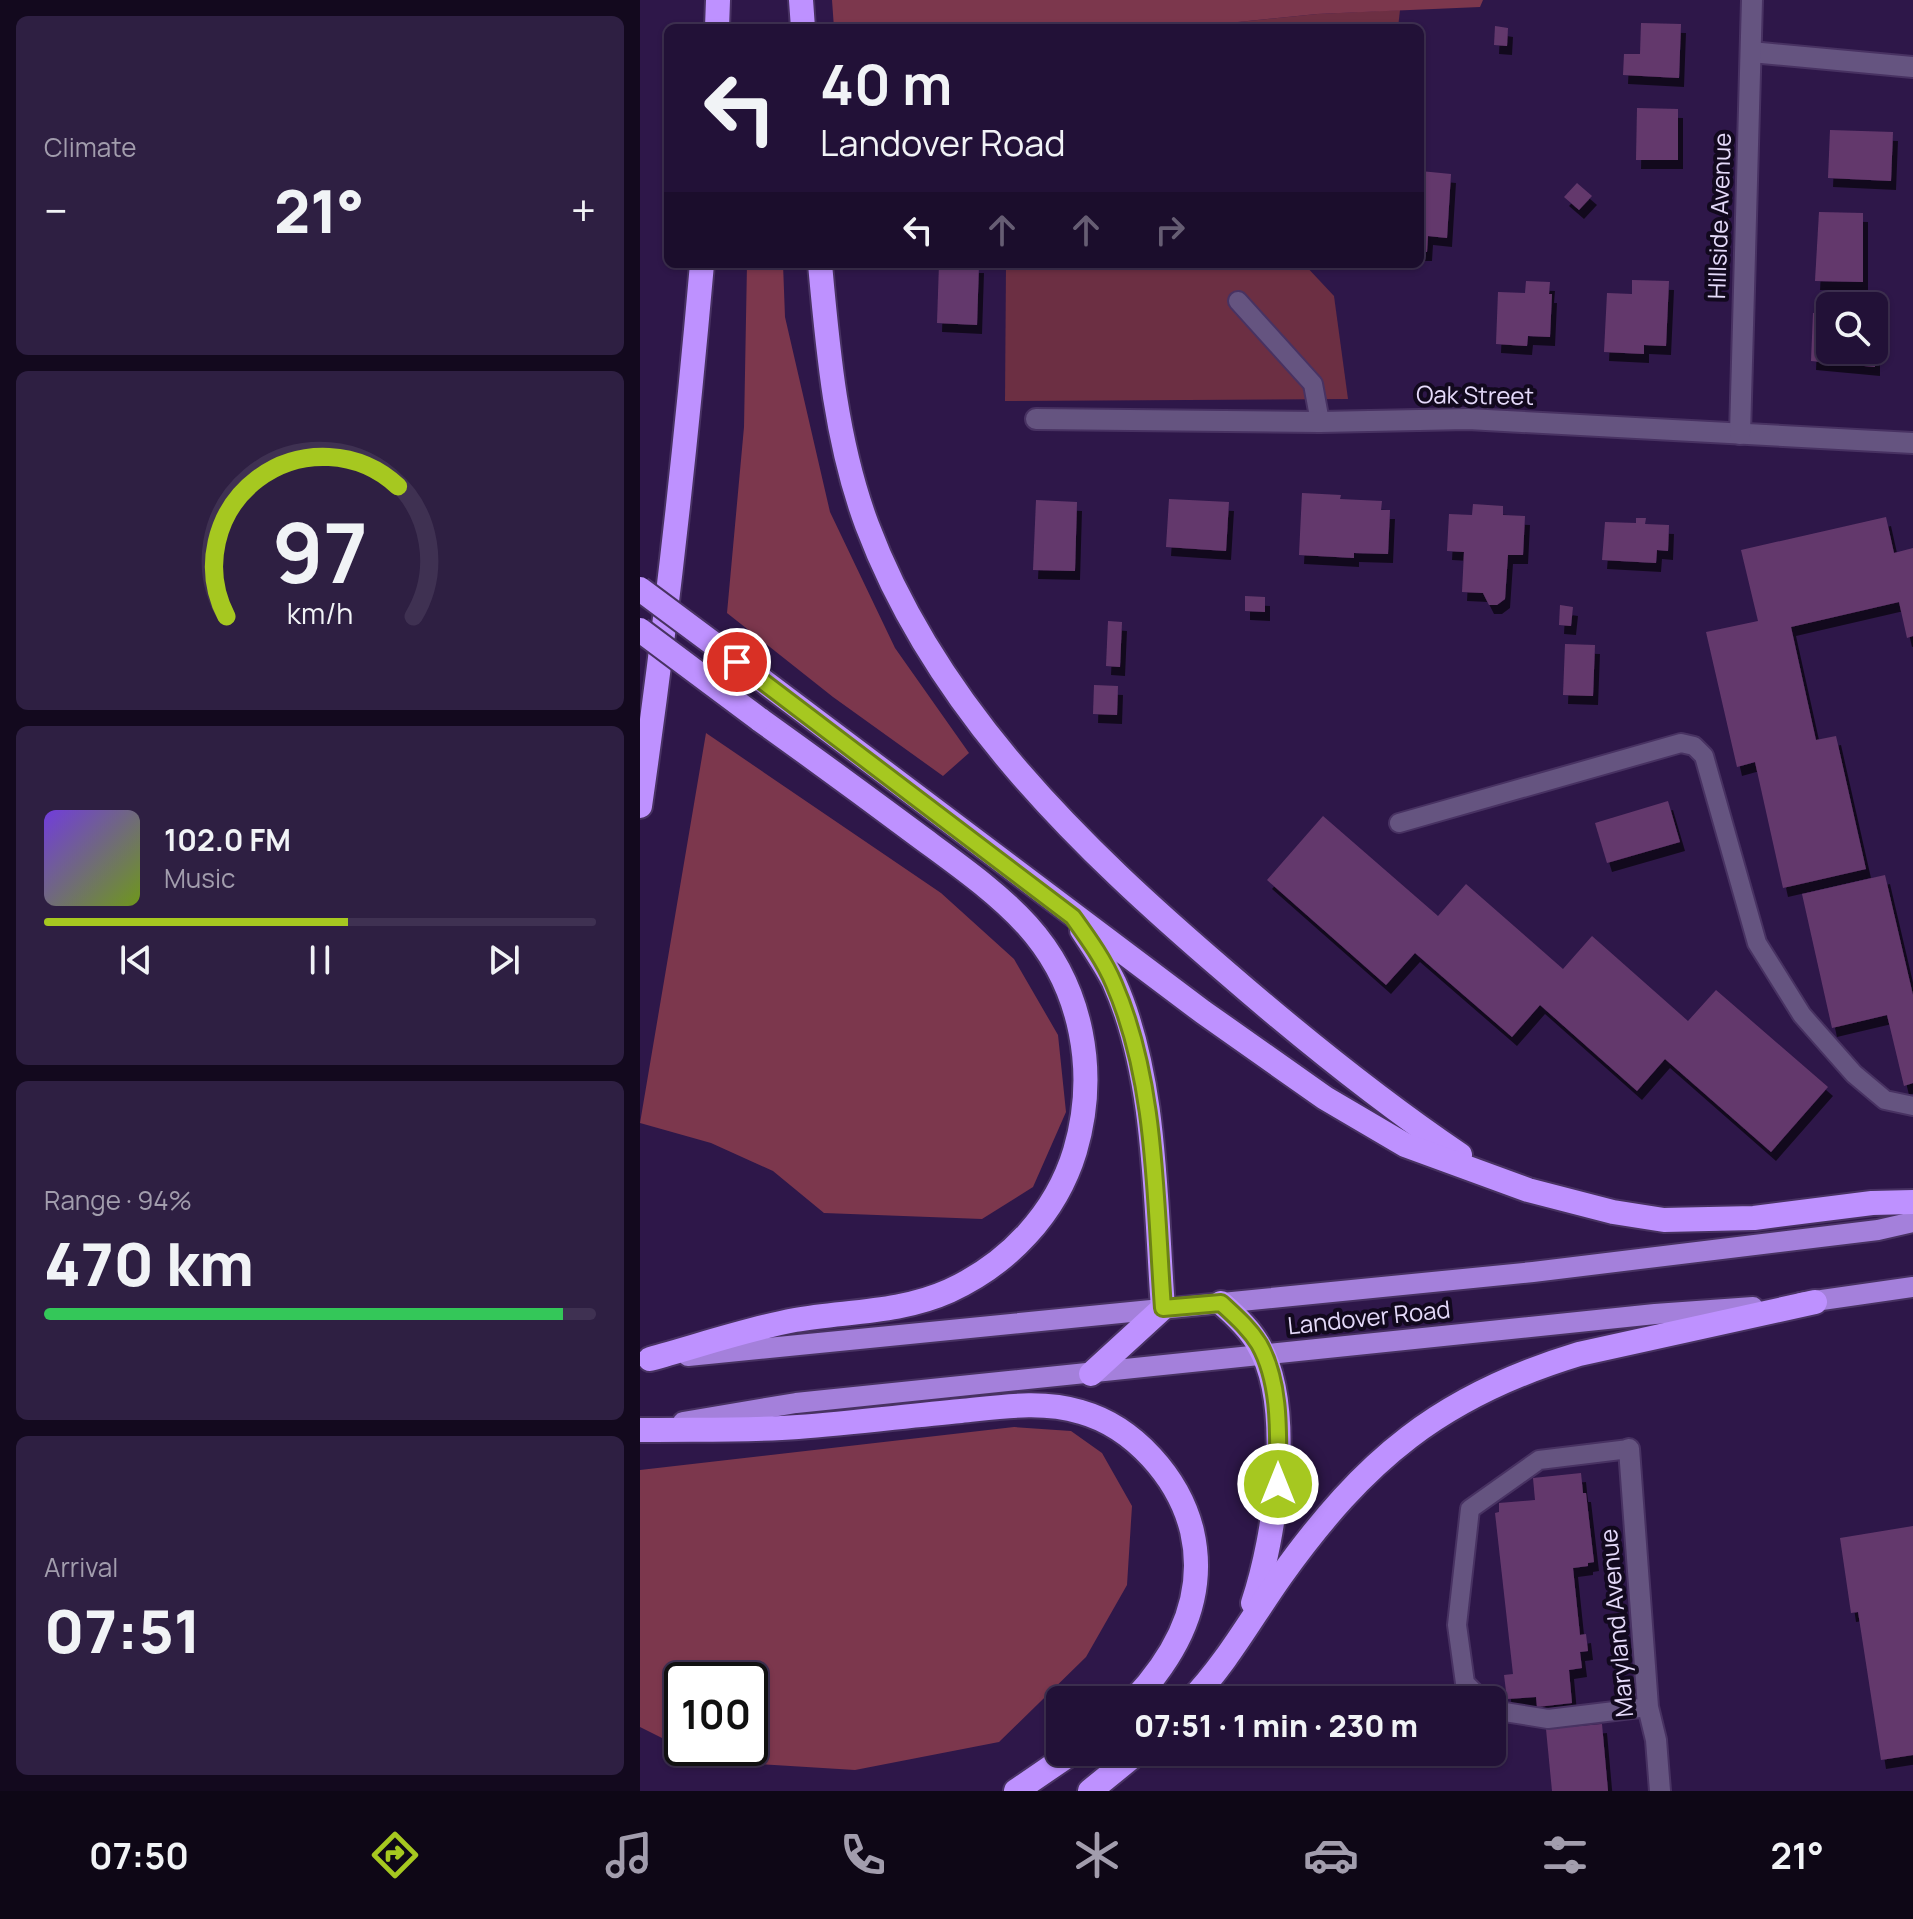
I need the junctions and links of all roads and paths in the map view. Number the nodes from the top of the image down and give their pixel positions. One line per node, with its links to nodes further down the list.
1 (718, 0): 4 (highway)
2 (801, 0): 5 (highway)
3 (1752, 0): 6 (street, Hillside Avenue)
4 (717, 24)
5 (803, 24)
6 (1751, 52): 7 (street); 13 (street, Hillside Avenue)
7 (1913, 67)
8 (702, 268): 17 (highway)
9 (820, 268): 21 (highway)
10 (1238, 301): 12 (lane)
11 (1036, 419): 12 (street, Oak Street)
12 (1320, 422): 13 (street, Oak Street)
13 (1740, 434): 14 (street, Oak Street)
14 (1913, 443)
15 (640, 589): 19 (highway, bridge)
16 (640, 630): 29 (highway, bridge)
17 (640, 806)
18 (1399, 823): 20 (lane)
19 (1073, 917): 21 (highway); 27 (highway)
20 (1913, 1106)
21 (1492, 1177): 22 (highway)
22 (1913, 1202)
23 (1913, 1222): 26 (main road, Landover Road)
24 (1913, 1287): 25 (main road, Landover Road)
25 (1815, 1302): 28 (main road, Landover Road); 33 (highway)
26 (1221, 1303): 27 (main road, Landover Road); 28 (highway)
27 (1163, 1308): 29 (main road, Landover Road); 30 (highway)
28 (1264, 1356): 30 (main road, Landover Road); 33 (highway)
29 (645, 1360)
30 (1091, 1374): 31 (main road, Landover Road)
31 (640, 1430): 34 (highway)
32 (1629, 1449): 36 (lane); 37 (street, Maryland Avenue)
33 (1245, 1628): 35 (highway)
34 (1145, 1686)
35 (1202, 1686)
36 (1468, 1686)
37 (1648, 1707): 38 (lane); 43 (street, Maryland Avenue)
38 (1506, 1712)
39 (1053, 1766): 41 (highway)
40 (1121, 1766): 42 (highway)
41 (1016, 1791)
42 (1090, 1791)
43 (1660, 1791)

